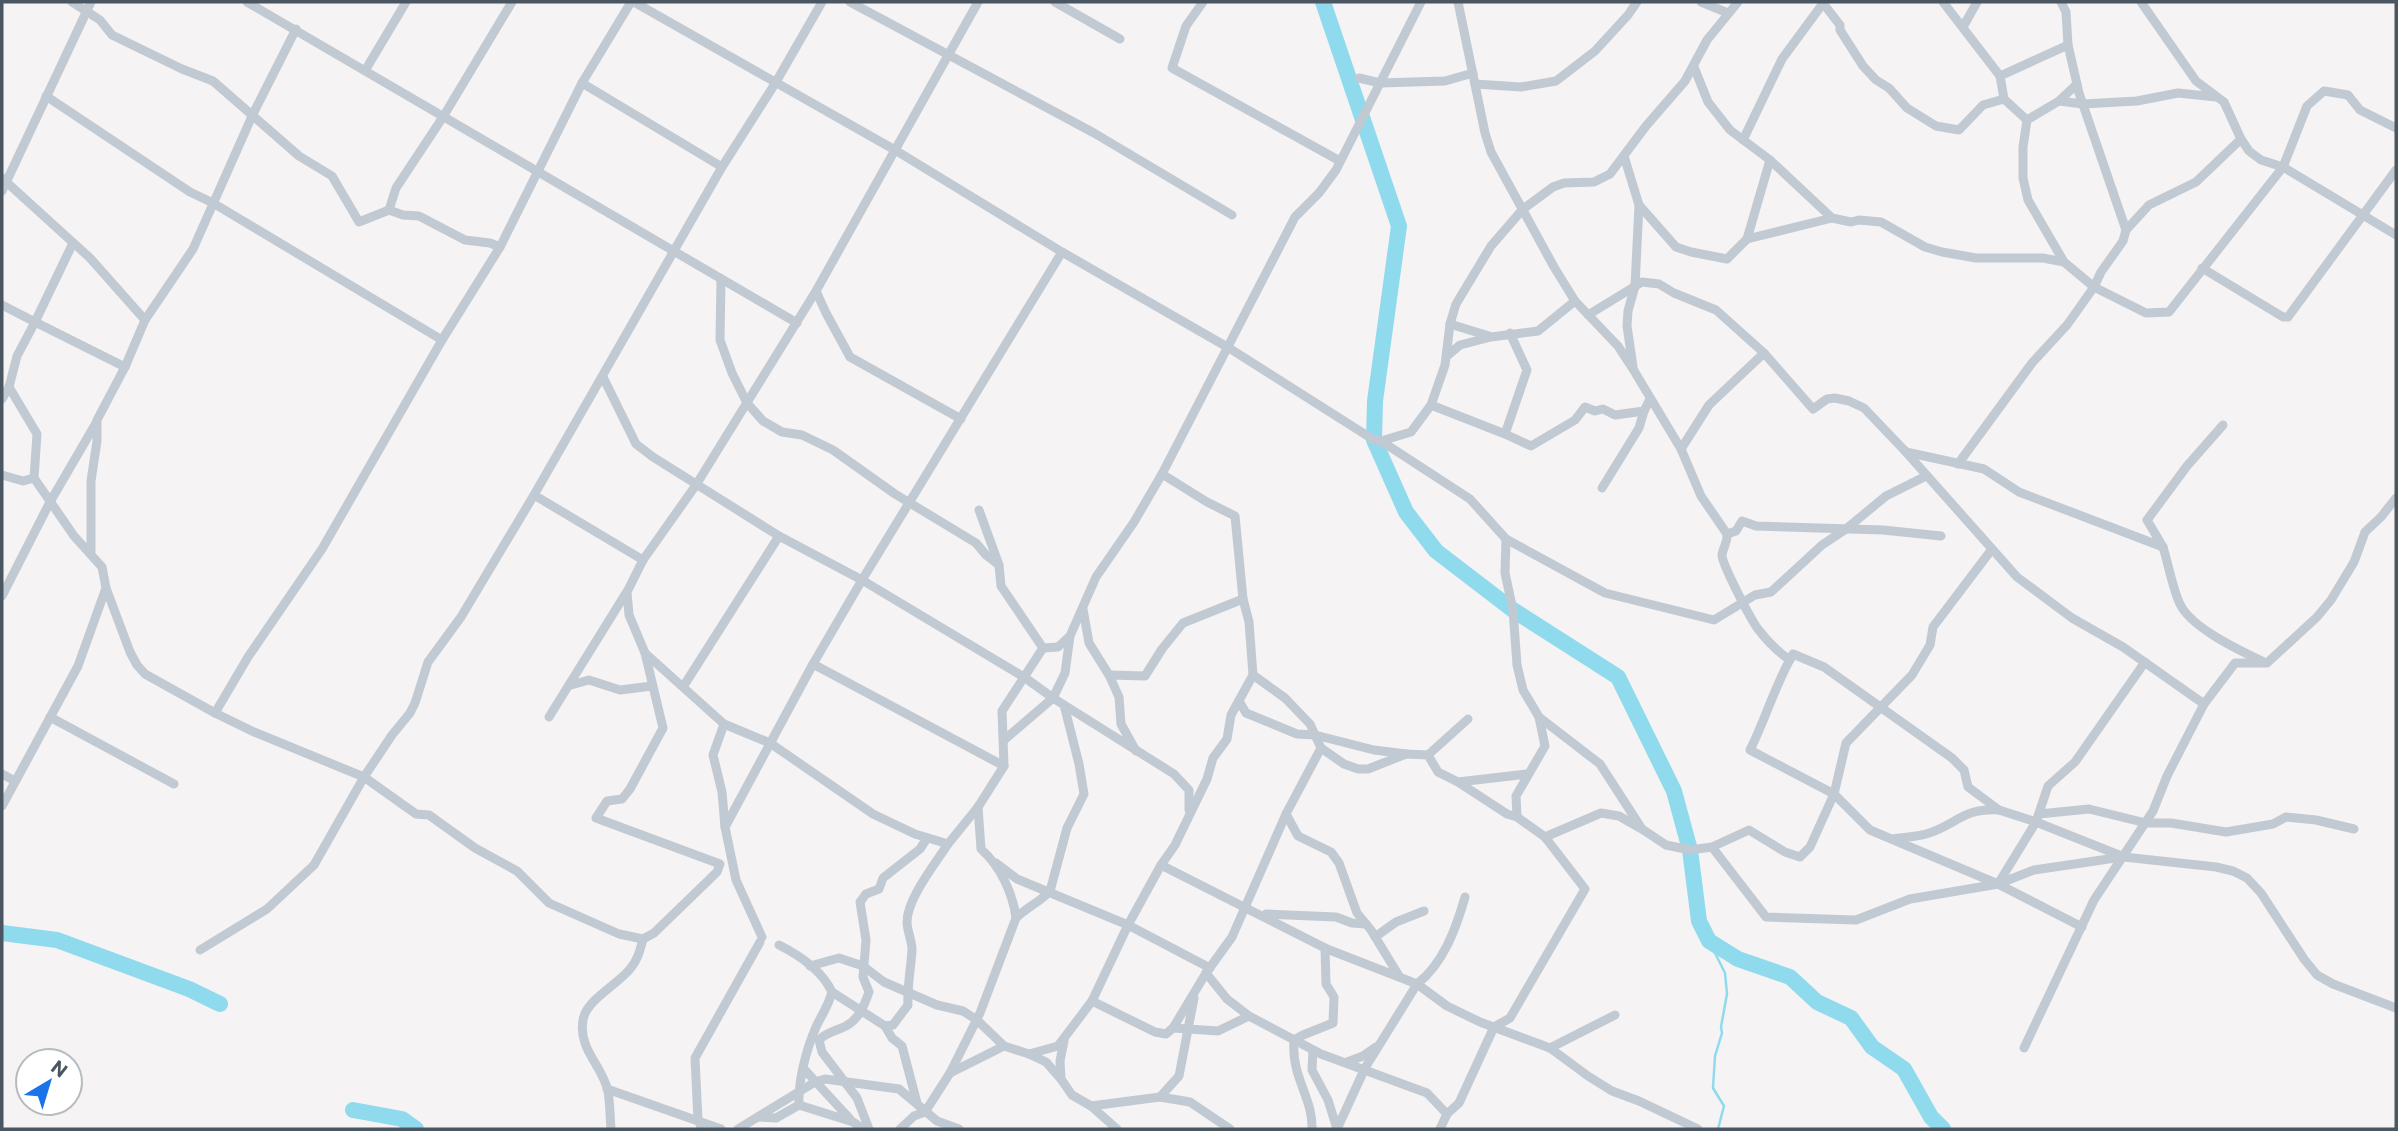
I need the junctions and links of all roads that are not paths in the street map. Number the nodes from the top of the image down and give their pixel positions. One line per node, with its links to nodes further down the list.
1 (72, 2): 21 (street)
2 (247, 2): 24 (street)
3 (407, 2): 29 (street)
4 (512, 2): 44 (street)
5 (633, 2): 33 (street); 34 (street)
6 (822, 2): 33 (street)
7 (850, 2): 27 (street)
8 (978, 2): 27 (street)
9 (1055, 2): 25 (street)
10 (1203, 2): 52 (street)
11 (1421, 2): 35 (street)
12 (1458, 2): 30 (street)
13 (1637, 2): 36 (street)
14 (1701, 2): 22 (street)
15 (1738, 2): 22 (street)
16 (1823, 2): 40 (street); 47 (street)
17 (1943, 2): 23 (street)
18 (1977, 2): 23 (street)
19 (2061, 2): 26 (street)
20 (2141, 2): 39 (street)
21 (88, 6): 38 (street); 43 (street)
22 (1728, 13): 28 (street)
23 (1963, 27): 31 (street)
24 (296, 29): 29 (street); 43 (street)
25 (1120, 39)
26 (2068, 46): 31 (street); 37 (street)
27 (948, 54): 49 (street); 63 (street)
28 (1694, 67): 47 (street); 50 (street)
29 (366, 69): 44 (street)
30 (1473, 72): 35 (street); 36 (street)
31 (2000, 76): 40 (street)
32 (1359, 79): 35 (street)
33 (776, 82): 49 (street); 53 (street)
34 (582, 83): 53 (street); 56 (street)
35 (1380, 83): 52 (street)
36 (1475, 84): 61 (street)
37 (2077, 84): 41 (street); 42 (street)
38 (46, 96): 57 (street); 59 (street)
39 (2219, 98): 42 (street); 48 (street)
40 (2004, 99): 45 (street)
41 (2059, 101): 42 (street); 45 (street)
42 (2083, 104): 66 (street)
43 (253, 114): 59 (street); 62 (street)
44 (443, 117): 56 (street); 62 (street)
45 (2027, 120): 73 (street)
46 (2396, 128): 54 (street)
47 (1743, 139): 51 (street)
48 (2241, 139): 54 (street); 66 (street)
49 (895, 149): 71 (street); 78 (street)
50 (1624, 156): 60 (street); 61 (street)
51 (1770, 160): 65 (street); 68 (street)
52 (1340, 161): 89 (street)
53 (722, 167): 72 (street)
54 (2283, 167): 64 (street); 74 (street)
55 (2396, 170): 64 (street)
56 (537, 172): 70 (street); 72 (street)
57 (5, 179): 58 (street); 69 (street)
58 (2, 191)
59 (213, 203): 82 (street); 88 (street)
60 (1639, 205): 68 (street); 76 (street)
61 (1523, 209): 79 (street); 85 (street)
62 (389, 210): 70 (street)
63 (1232, 215)
64 (2363, 215): 67 (street); 74 (street)
65 (1832, 218): 68 (street); 73 (street)
66 (2126, 230): 77 (street)
67 (2396, 235)
68 (1747, 239)
69 (73, 243): 82 (street); 83 (street)
70 (500, 247): 88 (street)
71 (1062, 252): 89 (street); 101 (street)
72 (675, 253): 75 (street); 94 (street)
73 (2064, 262): 77 (street)
74 (2202, 268): 77 (street)
75 (721, 279): 84 (street); 98 (street)
76 (1635, 286): 81 (street); 90 (street); 93 (street)
77 (2094, 286): 108 (street)
78 (816, 291): 84 (street); 101 (street)
79 (1575, 301): 81 (street); 86 (street)
80 (2, 305): 83 (street)
81 (1588, 315): 93 (street)
82 (145, 320): 92 (street)
83 (35, 321): 92 (street); 95 (street)
84 (797, 323): 98 (street)
85 (1450, 324): 87 (street); 91 (street)
86 (1510, 333): 87 (street); 104 (street)
87 (1491, 337): 91 (street)
88 (442, 340): 155 (street)
89 (1229, 348): 105 (street); 109 (street)
90 (1764, 353): 106 (street); 107 (street)
91 (1448, 355): 99 (street)
92 (125, 366): 102 (street)
93 (1633, 369): 97 (street)
94 (603, 377): 113 (street); 115 (street)
95 (9, 387): 96 (street); 112 (street)
96 (2, 398)
97 (1650, 399): 100 (street); 106 (street)
98 (747, 403): 113 (street); 118 (street)
99 (1431, 405): 104 (street); 105 (street)
100 (1644, 411): 104 (street); 114 (street)
101 (961, 419): 118 (street)
102 (97, 420): 117 (street); 127 (street)
103 (2223, 425): 125 (street)
104 (1505, 434)
105 (1381, 441): 124 (street)
106 (1681, 449): 121 (street)
107 (1906, 452): 108 (street); 111 (street)
108 (1958, 464): 125 (street)
109 (1163, 474): 134 (street); 136 (street)
110 (2, 475): 112 (street)
111 (1926, 476): 120 (street); 126 (street)
112 (34, 478): 117 (street)
113 (696, 485): 122 (street); 128 (street)
114 (1602, 488)
115 (534, 495): 128 (street); 171 (street)
116 (2396, 498): 142 (street)
117 (50, 502): 127 (street); 133 (street)
118 (909, 503): 129 (street); 130 (street)
119 (979, 510): 129 (street)
120 (1846, 529): 121 (street); 123 (street); 135 (street)
121 (1727, 534): 135 (street)
122 (779, 536): 130 (street); 149 (street)
123 (1941, 536)
124 (1506, 539): 135 (street); 157 (street)
125 (2163, 547): 142 (street)
126 (1992, 549): 141 (street); 154 (street)
127 (91, 552): 131 (street)
128 (643, 560): 132 (street)
129 (999, 565): 138 (street)
130 (862, 580): 143 (street); 146 (street)
131 (106, 588): 155 (street); 158 (street)
132 (627, 592): 139 (street); 147 (street)
133 (2, 596)
134 (1243, 599): 144 (street); 145 (street)
135 (1744, 602): 140 (street)
136 (1083, 607): 137 (street); 144 (street)
137 (1070, 636): 138 (street); 150 (street)
138 (1043, 648): 146 (street)
139 (645, 653): 148 (street); 149 (street)
140 (1790, 660): 154 (street); 175 (street)
141 (2145, 662): 152 (street); 182 (street)
142 (2267, 663): 152 (street)
143 (813, 664): 163 (street); 168 (street)
144 (1109, 675): 165 (street)
145 (1253, 675): 151 (street); 161 (street)
146 (1024, 677): 150 (street); 162 (street)
147 (571, 685): 148 (street); 156 (street)
148 (652, 686): 206 (street)
149 (683, 687): 160 (street)
150 (1053, 698): 153 (street); 162 (street)
151 (1239, 701): 161 (street); 180 (street)
152 (2204, 704): 183 (street)
153 (1064, 705): 165 (street); 196 (street)
154 (1879, 706): 175 (street); 178 (street)
155 (215, 713): 171 (street)
156 (550, 717)
157 (1539, 717): 170 (street); 185 (street)
158 (50, 718): 172 (street); 174 (street)
159 (1468, 719): 167 (street)
160 (724, 724): 163 (street); 184 (street)
161 (1315, 735): 164 (street); 166 (street)
162 (1004, 740): 168 (street)
163 (770, 743): 184 (street); 188 (street)
164 (1321, 748): 166 (street); 179 (street)
165 (1137, 752): 180 (street)
166 (1406, 754): 167 (street)
167 (1428, 755): 173 (street)
168 (1004, 766): 177 (street)
169 (2, 774): 172 (street)
170 (1527, 774): 173 (street); 181 (street)
171 (365, 777): 206 (street); 209 (street)
172 (15, 781): 176 (street)
173 (1458, 782): 181 (street)
174 (174, 784)
175 (1834, 794): 189 (street); 191 (street)
176 (2, 806)
177 (978, 807): 190 (street); 193 (street)
178 (1998, 810): 182 (street); 189 (street)
179 (1286, 814): 198 (street); 202 (street)
180 (1188, 815): 194 (street)
181 (1517, 817): 187 (street)
182 (2038, 818): 183 (street); 192 (street); 195 (street)
183 (2146, 823): 186 (street); 192 (street)
184 (724, 827): 252 (street)
185 (1642, 829): 187 (street); 191 (street)
186 (2354, 829)
187 (1545, 837): 225 (street)
188 (927, 838): 190 (street); 211 (street)
189 (1891, 839): 195 (street)
190 (948, 844): 216 (street)
191 (1712, 847): 195 (street)
192 (2124, 857): 195 (street); 204 (street); 219 (street)
193 (992, 859): 196 (street); 201 (street)
194 (1161, 864): 198 (street); 203 (street)
195 (1998, 884): 204 (street)
196 (1050, 891): 201 (street); 203 (street)
197 (1465, 897): 214 (street)
198 (1244, 905): 200 (street); 212 (street)
199 (1424, 911): 205 (street)
200 (1261, 914): 202 (street); 208 (street)
201 (1016, 918): 223 (street)
202 (1366, 924): 205 (street)
203 (1128, 925): 212 (street); 218 (street)
204 (2082, 927): 233 (street)
205 (1375, 937): 213 (street)
206 (643, 939): 243 (street)
207 (779, 945): 210 (street)
208 (1325, 947): 213 (street); 229 (street)
209 (200, 950)
210 (810, 966): 211 (street); 217 (street)
211 (863, 966): 216 (street); 220 (street)
212 (1208, 971): 215 (street); 222 (street)
213 (1399, 976): 214 (street)
214 (1417, 984): 225 (street); 230 (street)
215 (1196, 990): 226 (street); 227 (street)
216 (907, 991): 223 (street); 224 (street)
217 (832, 992): 220 (street); 238 (street)
218 (1093, 1001): 226 (street); 228 (street)
219 (2396, 1008)
220 (861, 1012): 224 (street); 241 (street)
221 (1615, 1015): 232 (street)
222 (1249, 1016): 227 (street); 229 (street)
223 (977, 1020): 231 (street); 239 (street)
224 (885, 1026): 248 (street)
225 (1494, 1027): 232 (street); 249 (street)
226 (1173, 1028): 227 (street)
227 (1188, 1029): 245 (street)
228 (1064, 1040): 235 (street); 240 (street)
229 (1294, 1041): 234 (street); 262 (street)
230 (1380, 1044): 236 (street); 237 (street)
231 (1004, 1046): 235 (street); 239 (street)
232 (1550, 1048): 264 (street)
233 (2024, 1048)
234 (1313, 1050): 236 (street); 237 (street)
235 (1030, 1054): 240 (street)
236 (1347, 1062): 237 (street)
237 (1365, 1068): 249 (street)
238 (804, 1069): 242 (street); 244 (street)
239 (950, 1073): 248 (street)
240 (1062, 1079): 247 (street)
241 (845, 1080): 242 (street); 248 (street); 257 (street)
242 (815, 1082): 244 (street); 251 (street)
243 (607, 1089): 252 (street); 253 (street)
244 (799, 1094): 246 (street); 250 (street)
245 (1160, 1097): 247 (street); 261 (street)
246 (799, 1105): 250 (street); 251 (street)
247 (1091, 1106): 260 (street)
248 (921, 1108): 258 (street); 259 (street)
249 (1447, 1114): 263 (street)
250 (757, 1117): 255 (street)
251 (853, 1122): 256 (street)
252 (700, 1125): 254 (street)
253 (611, 1129)
254 (721, 1129)
255 (737, 1129)
256 (863, 1129)
257 (869, 1129)
258 (900, 1129)
259 (958, 1129)
260 (1117, 1129)
261 (1230, 1129)
262 (1312, 1129)
263 (1440, 1129)
264 (1698, 1129)

